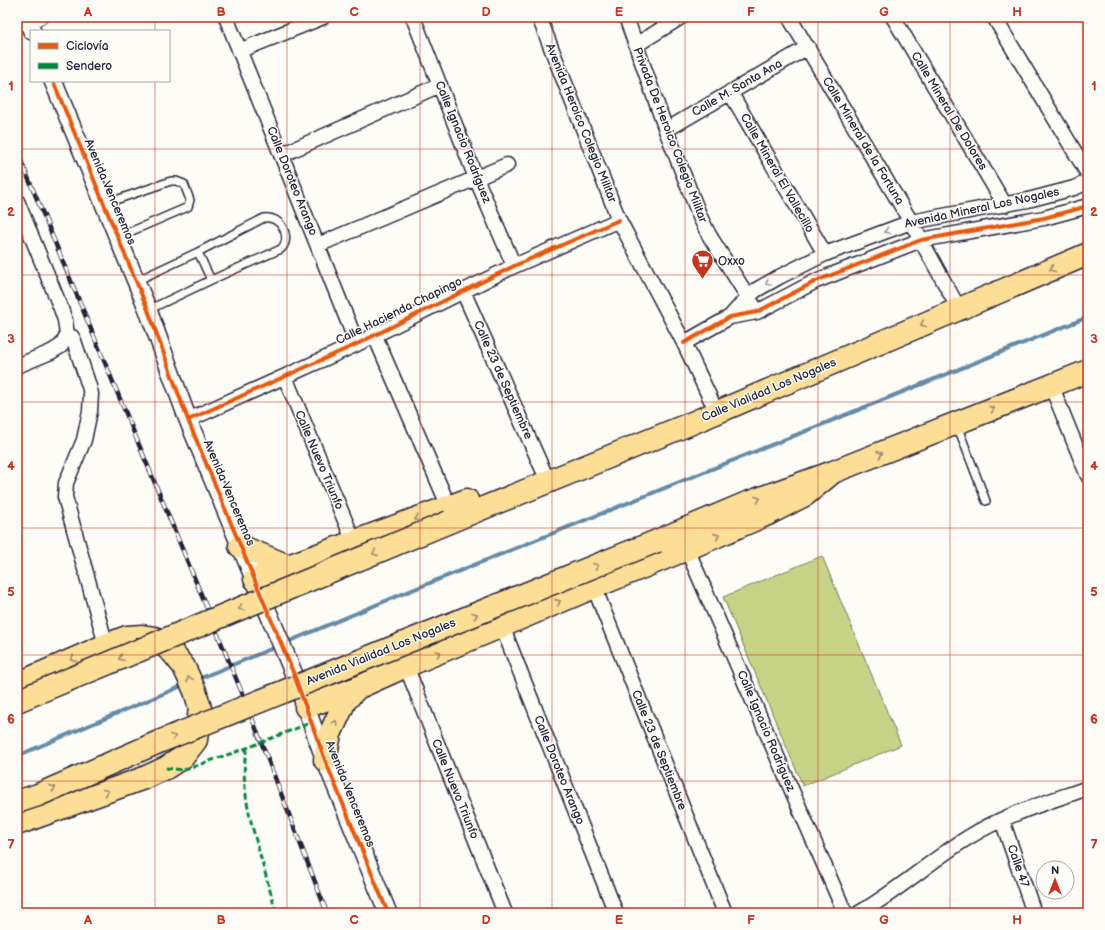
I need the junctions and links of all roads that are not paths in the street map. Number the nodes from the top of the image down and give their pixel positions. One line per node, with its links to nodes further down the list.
1 (226, 17): 12 (street, Calle Doroteo Arango)
2 (323, 17): 12 (street)
3 (413, 17): 14 (street, Calle Ignacio Rodríguez)
4 (539, 17): 26 (street, Avenida Heroico Colegio Militar)
5 (626, 17): 10 (street, Privada De Heroico Colegio Militar)
6 (681, 17): 10 (street)
7 (789, 17): 11 (street, Calle Mineral de la Fortuna)
8 (893, 17): 24 (street, Calle Mineral De Dolores)
9 (994, 17): 19 (street)
10 (636, 45): 16 (street, Privada De Heroico Colegio Militar)
11 (808, 47): 15 (street, Calle M. Santa Ana); 27 (street, Calle Mineral de la Fortuna)
12 (239, 51): 17 (street, Calle Doroteo Arango)
13 (52, 82): 23 (street, Avenida Venceremos)
14 (440, 85): 17 (street); 20 (street, Calle Ignacio Rodríguez)
15 (730, 92): 16 (street, Calle M. Santa Ana); 32 (street, Calle Mineral El Vallecillo)
16 (666, 130): 38 (street, Privada De Heroico Colegio Militar)
17 (281, 155): 30 (street, Calle Doroteo Arango)
18 (507, 165): 20 (street)
19 (1088, 174)
20 (476, 178): 30 (street); 34 (street, Calle Ignacio Rodríguez)
21 (1088, 182): 24 (street, Avenida Mineral Los Nogales)
22 (17, 201): 43 (street)
23 (104, 204): 28 (street, Avenida Venceremos); 28 (lane)
24 (1005, 205): 27 (street, Avenida Mineral Los Nogales)
25 (1088, 206): 29 (street)
26 (619, 220): 34 (street, Calle Hacienda Chapingo); 45 (street, Avenida Heroico Colegio Militar)
27 (911, 222): 29 (street, Calle Mineral de la Fortuna); 32 (street, Avenida Mineral Los Nogales, one-way to 32)
28 (118, 237): 36 (street, Avenida Venceremos)
29 (921, 240): 39 (street, Calle Mineral de la Fortuna); 41 (street)
30 (318, 245): 46 (street, Calle Doroteo Arango)
31 (198, 252): 35 (lane); 35 (lane); 36 (lane)
32 (825, 254): 38 (street, Avenida Mineral Los Nogales, one-way to 38)
33 (1088, 254): 39 (highway, Calle Vialidad Los Nogales, one-way to 39)
34 (514, 266): 37 (street, Calle Hacienda Chapingo)
35 (211, 280): 40 (lane)
36 (136, 281): 40 (street, Avenida Venceremos)
37 (463, 291): 44 (street, Calle Hacienda Chapingo); 55 (street, Calle 23 de Septiembre)
38 (748, 297): 41 (street, Privada De Heroico Colegio Militar); 42 (street, Avenida Mineral Los Nogales)
39 (959, 309): 47 (highway, Calle Vialidad Los Nogales, one-way to 47)
40 (148, 310): 53 (street, Avenida Venceremos)
41 (757, 312): 42 (street)
42 (730, 317): 45 (street)
43 (68, 335): 48 (street); 67 (street)
44 (375, 336): 46 (street, Calle Hacienda Chapingo); 59 (street)
45 (684, 343): 52 (street, Avenida Heroico Colegio Militar)
46 (358, 344): 50 (street, Calle Hacienda Chapingo)
47 (833, 363): 52 (highway); 59 (highway, Calle Vialidad Los Nogales)
48 (17, 366)
49 (1088, 371): 51 (highway)
50 (285, 377): 53 (street, Calle Hacienda Chapingo); 60 (street, Calle Nuevo Triunfo)
51 (1052, 385): 54 (highway, one-way to 51); 57 (street)
52 (711, 400): 55 (highway)
53 (188, 420): 61 (street, Avenida Venceremos)
54 (956, 423): 56 (highway, one-way to 54); 58 (lane)
55 (543, 470): 59 (highway)
56 (833, 472): 62 (highway, one-way to 56); 75 (highway, Avenida Vialidad Los Nogales, one-way to 56, bridge)
57 (1088, 476)
58 (986, 501)
59 (449, 515): 60 (highway, one-way to 60); 71 (highway, one-way to 71, bridge)
60 (354, 542): 63 (highway)
61 (240, 546): 63 (highway); 64 (street, Avenida Venceremos)
62 (687, 549): 65 (highway); 82 (street, Calle Ignacio Rodríguez)
63 (288, 566): 64 (highway)
64 (255, 579): 72 (street, Avenida Venceremos)
65 (594, 587): 66 (highway, one-way to 65); 81 (street, Calle 23 de Septiembre)
66 (502, 626): 68 (highway, one-way to 66); 80 (street, Calle Doroteo Arango)
67 (106, 644): 69 (highway, one-way to 69); 77 (highway, one-way to 67)
68 (406, 666): 70 (highway); 79 (street, Calle Nuevo Triunfo)
69 (17, 684)
70 (356, 688): 72 (highway); 73 (highway, one-way to 70)
71 (17, 701)
72 (306, 707): 73 (street, Avenida Venceremos)
73 (325, 760): 78 (street, Avenida Venceremos)
74 (1088, 788): 76 (street)
75 (17, 802)
76 (1002, 820): 83 (street); 84 (street, Calle 47)
77 (17, 824)
78 (388, 913)
79 (505, 913)
80 (616, 913)
81 (725, 913)
82 (845, 913)
83 (859, 913)
84 (1034, 913)

